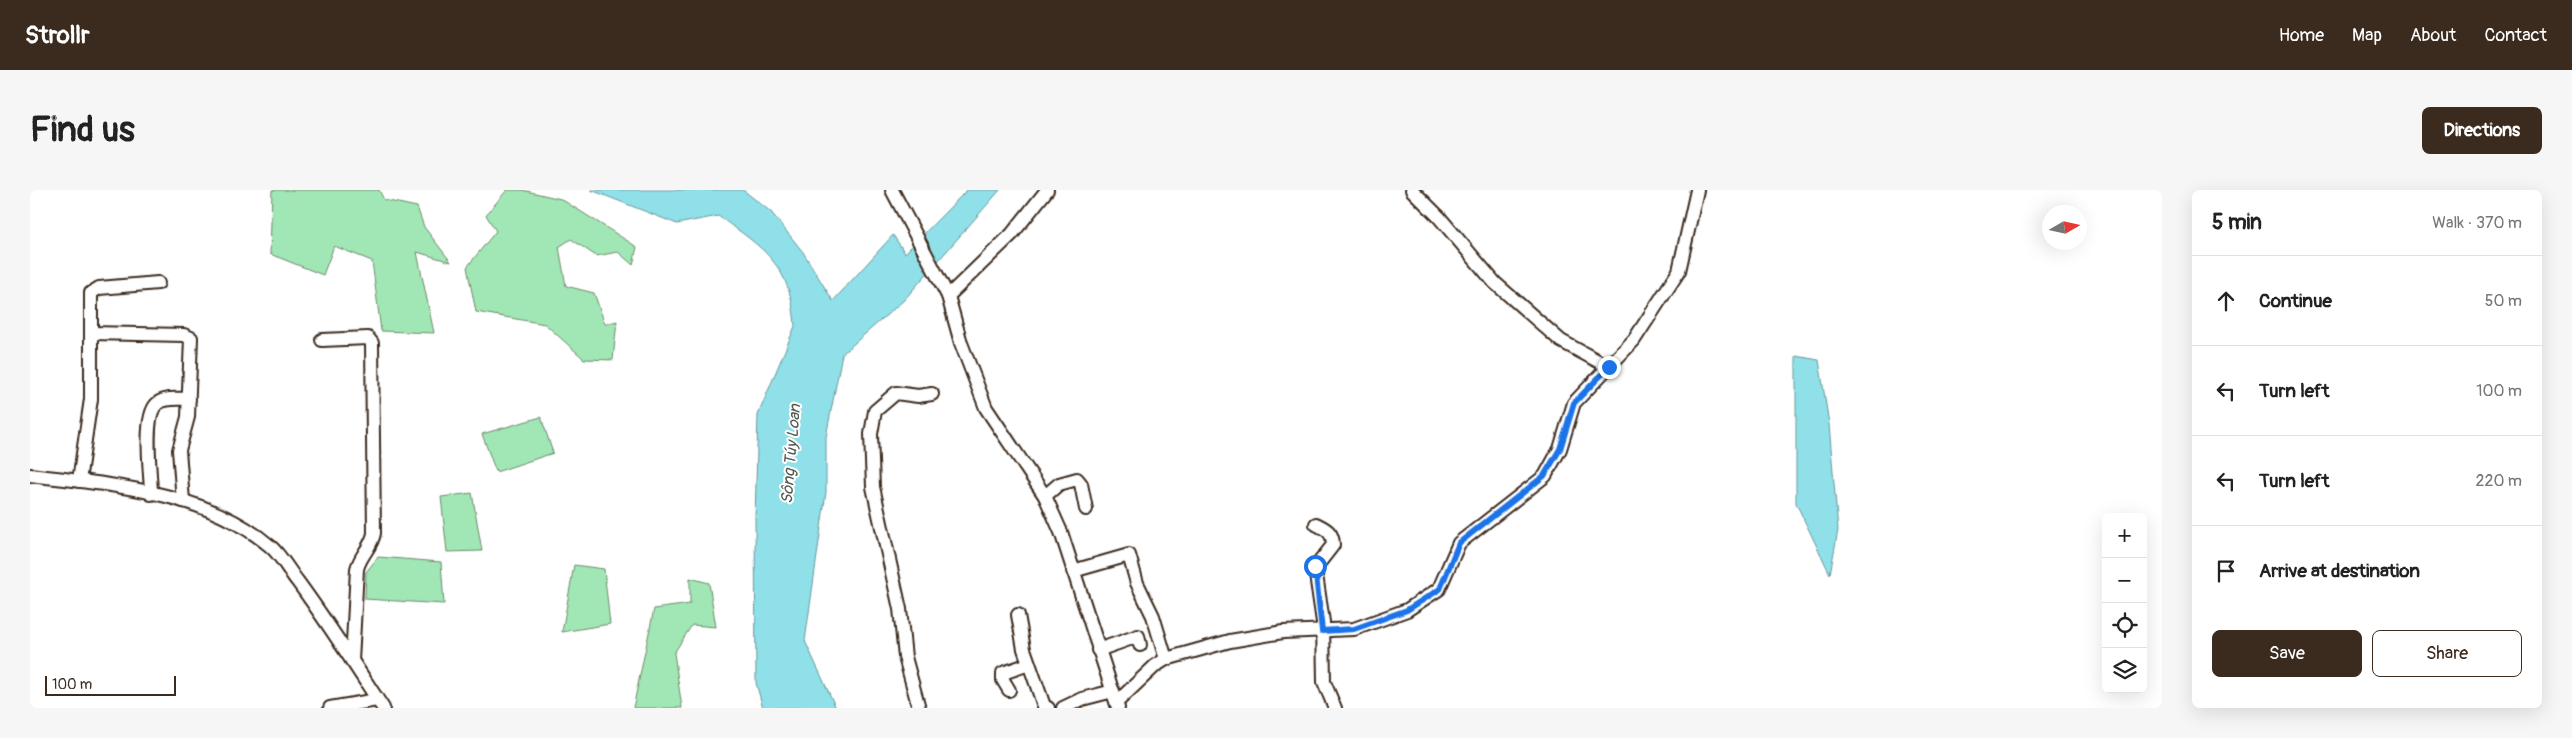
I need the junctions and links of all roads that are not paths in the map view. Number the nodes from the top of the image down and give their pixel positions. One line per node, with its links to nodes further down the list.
1 (1047, 190): 6 (street)
2 (1412, 190): 9 (street)
3 (1697, 190): 9 (street)
4 (894, 193): 6 (street)
5 (158, 284): 7 (street)
6 (948, 296): 15 (street)
7 (91, 333): 11 (street); 13 (street)
8 (322, 340): 25 (street)
9 (1609, 367): 21 (street)
10 (932, 394): 31 (street)
11 (189, 399): 14 (street); 16 (street)
12 (30, 476): 13 (street)
13 (80, 481): 14 (street)
14 (151, 494): 16 (street)
15 (1045, 496): 17 (street); 19 (street)
16 (183, 501): 25 (street)
17 (1086, 509)
18 (1316, 524): 21 (street)
19 (1073, 571): 23 (street); 24 (street)
20 (1018, 615): 26 (street)
21 (1322, 631): 24 (street); 34 (street)
22 (1140, 645): 23 (street)
23 (1098, 650): 28 (street)
24 (1166, 659): 28 (street)
25 (352, 661): 29 (street)
26 (1029, 664): 27 (street); 32 (street)
27 (1010, 690)
28 (1116, 701): 33 (street)
29 (380, 704): 30 (street)
30 (330, 708)
31 (919, 708)
32 (1048, 708)
33 (1063, 708)
34 (1335, 708)

